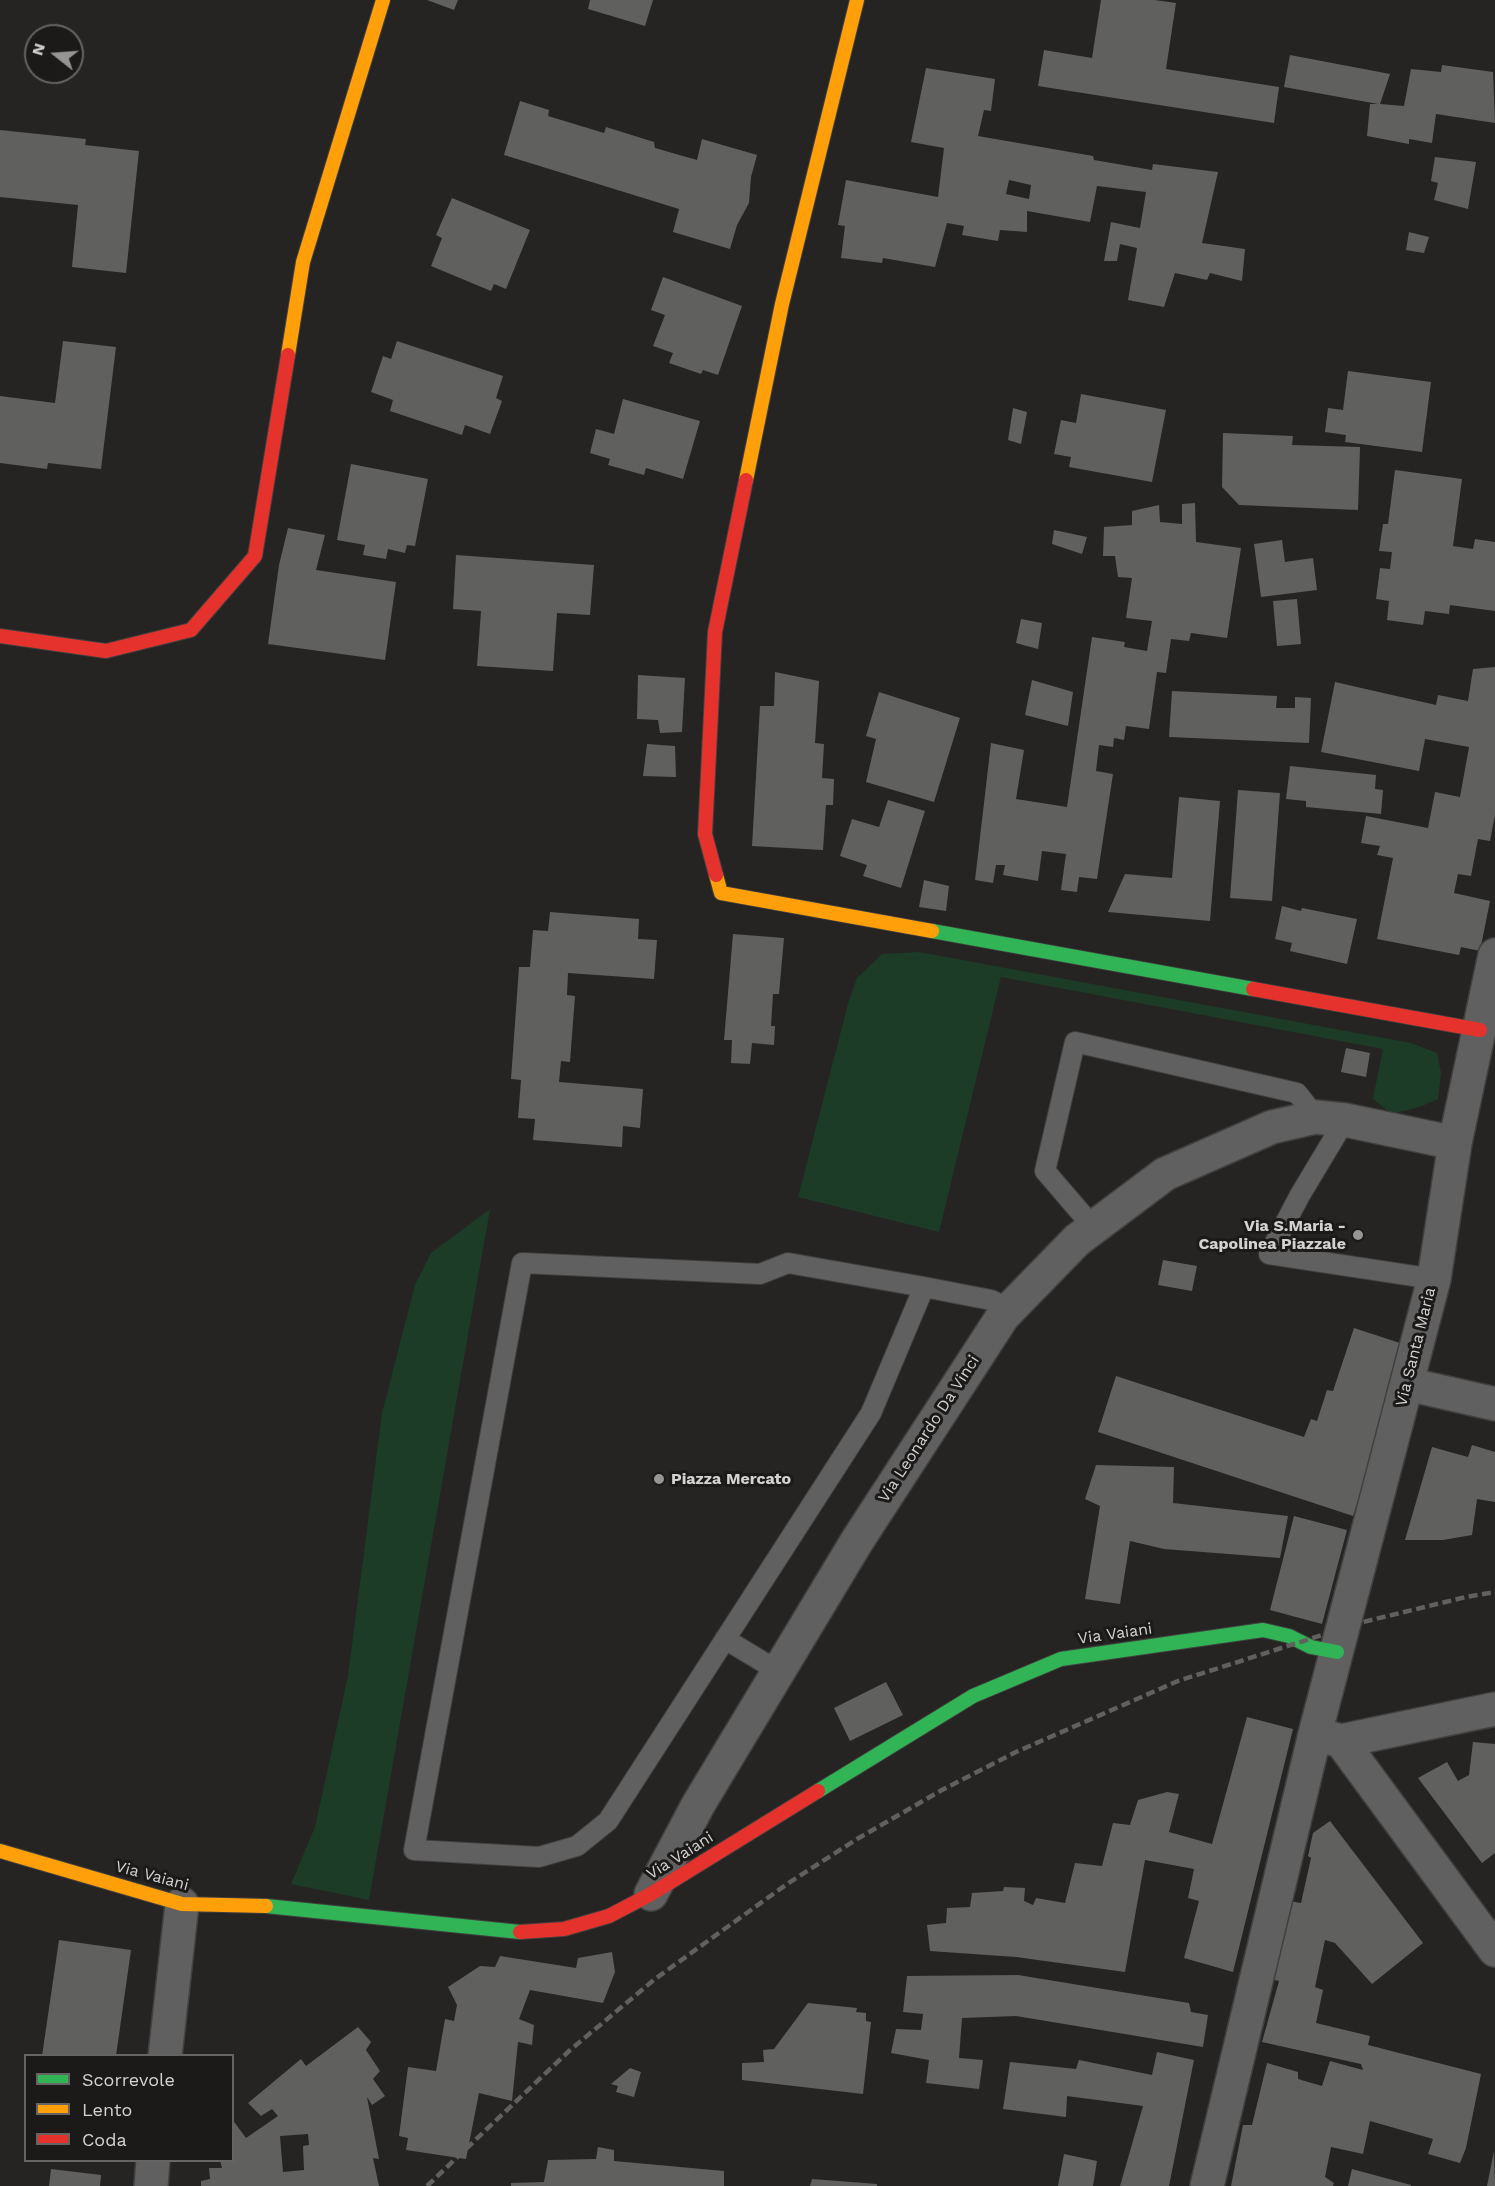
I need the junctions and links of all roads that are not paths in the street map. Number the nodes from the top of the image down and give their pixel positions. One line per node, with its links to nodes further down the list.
1 (383, 0): 3 (street)
2 (858, 0): 5 (street)
3 (0, 636)
4 (1495, 955): 5 (street, Via Santa Maria)
5 (1480, 1030): 7 (street, Via Santa Maria)
6 (1331, 1118): 7 (street); 8 (street, Via Leonardo Da Vinci); 8 (lane); 9 (lane)
7 (1455, 1143): 9 (street, Via Santa Maria)
8 (1094, 1228): 11 (street, Via Leonardo Da Vinci)
9 (1434, 1279): 12 (street, Via Santa Maria)
10 (924, 1287): 11 (lane); 14 (lane); 14 (lane)
11 (1010, 1309): 16 (street, Via Leonardo Da Vinci)
12 (1407, 1384): 13 (street); 15 (street, Via Santa Maria)
13 (1495, 1404)
14 (725, 1639): 16 (lane)
15 (1337, 1652): 18 (street, Via Santa Maria); 20 (street, Via Vaiani)
16 (778, 1671): 20 (street, Via Leonardo Da Vinci)
17 (1495, 1709): 18 (street)
18 (1328, 1738): 22 (street); 26 (street, Via Santa Maria)
19 (0, 1851): 21 (street, Via Vaiani)
20 (651, 1894): 21 (street, Via Vaiani)
21 (182, 1904): 23 (street)
22 (1495, 1950)
23 (165, 2054)
24 (153, 2162): 25 (street)
25 (151, 2186)
26 (1207, 2186)

